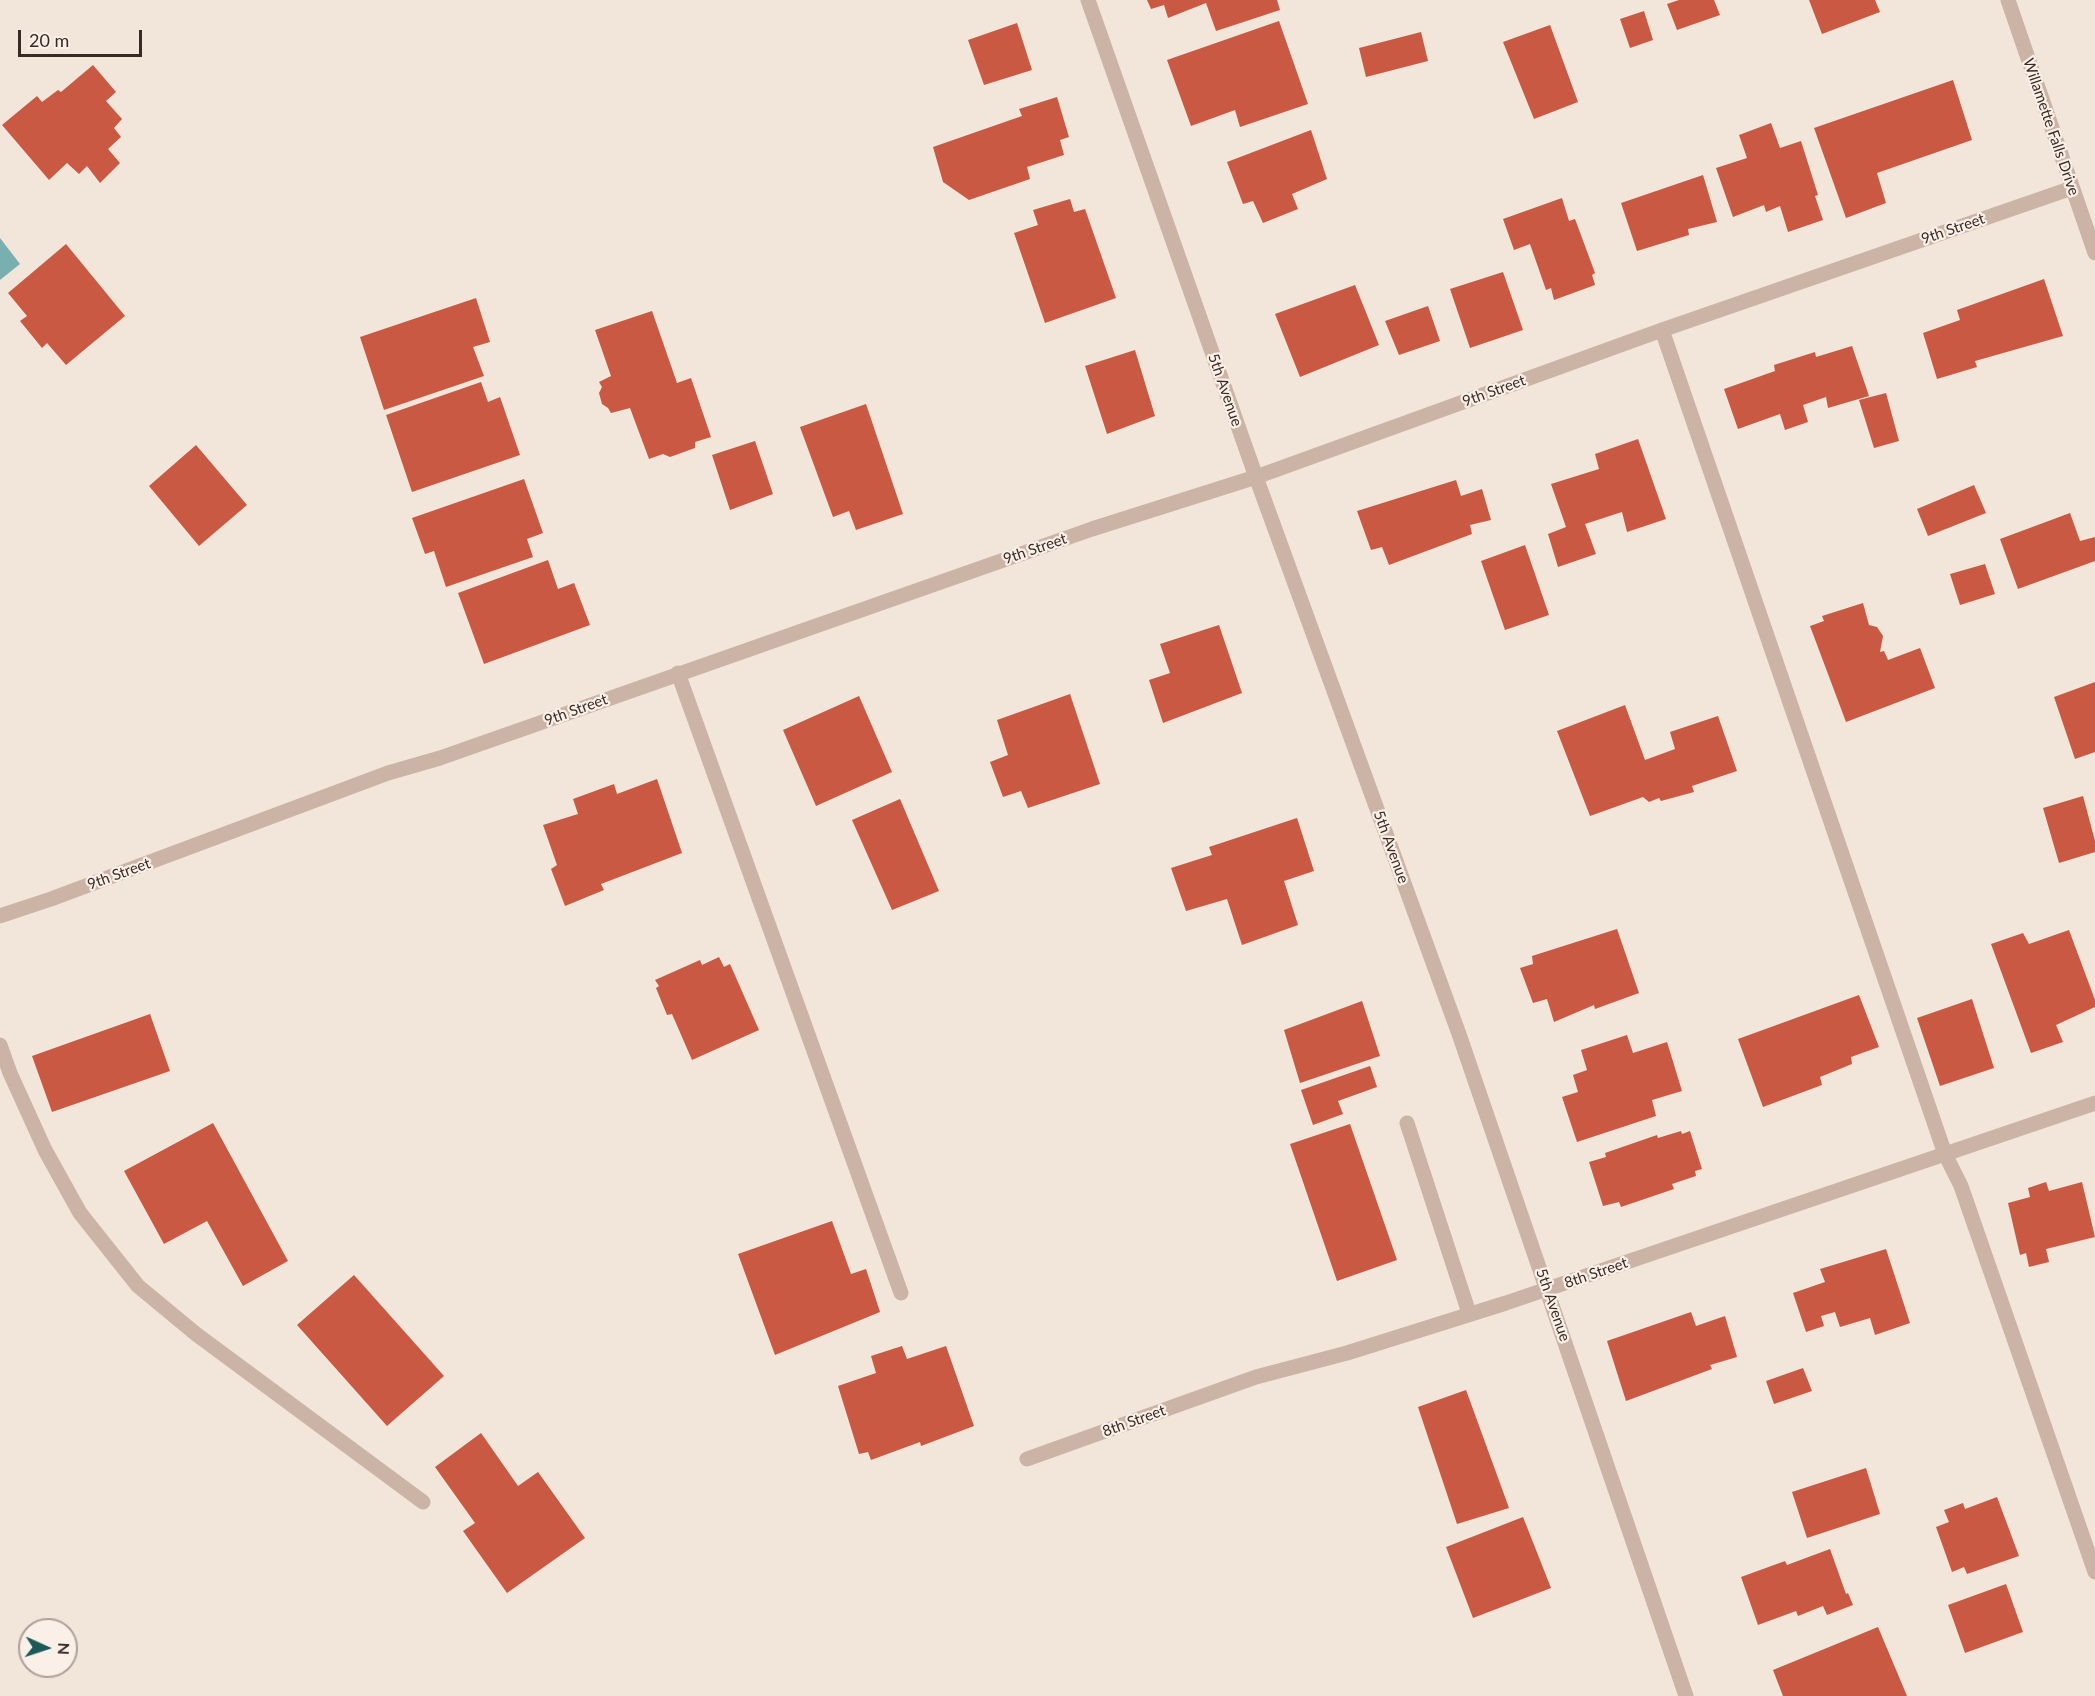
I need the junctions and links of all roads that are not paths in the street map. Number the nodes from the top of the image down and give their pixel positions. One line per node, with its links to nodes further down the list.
1 (1088, 0): 6 (street, 5th Avenue)
2 (2008, 0): 3 (street, Willamette Falls Drive)
3 (2072, 188): 4 (street, Willamette Falls Drive); 5 (street, 9th Street)
4 (2095, 253)
5 (1662, 330): 6 (street, 9th Street); 12 (street)
6 (1256, 477): 7 (street, 9th Street); 13 (street, 5th Avenue)
7 (678, 673): 8 (street, 9th Street); 14 (street)
8 (0, 916)
9 (0, 1045): 17 (street)
10 (2095, 1103): 12 (street, 8th Street)
11 (1407, 1123): 15 (street)
12 (1945, 1154): 13 (street, 8th Street); 18 (street)
13 (1547, 1289): 15 (street, 8th Street); 19 (street, 5th Avenue)
14 (901, 1293)
15 (1469, 1313): 16 (street, 8th Street)
16 (1027, 1459)
17 (423, 1502)
18 (2095, 1572)
19 (1686, 1696)

